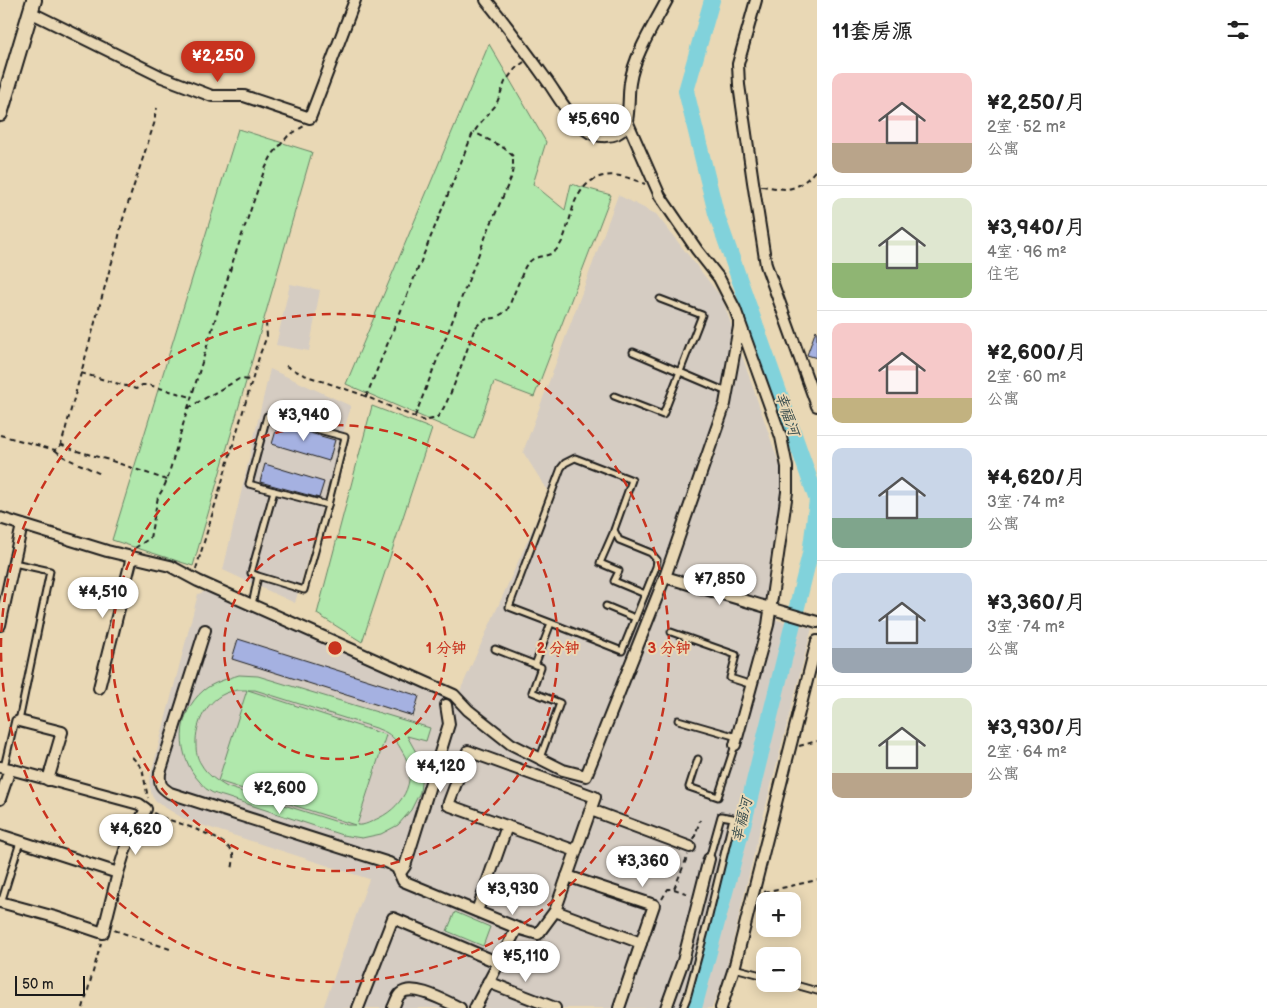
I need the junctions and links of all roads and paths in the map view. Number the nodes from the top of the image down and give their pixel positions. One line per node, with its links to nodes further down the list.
1 (355, 0): 9 (street)
2 (486, 0): 6 (street)
3 (667, 0): 10 (street)
4 (756, 0): 13 (street)
5 (32, 6): 8 (street); 9 (street)
6 (530, 58): 10 (street); 11 (path)
7 (157, 108): 21 (path)
8 (0, 114)
9 (310, 118): 26 (path)
10 (627, 120): 14 (street)
11 (474, 132): 24 (path); 29 (path)
12 (817, 168): 13 (path)
13 (754, 185): 27 (street)
14 (657, 189): 16 (street); 29 (path)
15 (660, 299): 20 (lane)
16 (739, 320): 23 (street); 48 (street)
17 (266, 324): 22 (path)
18 (633, 352): 20 (lane)
19 (286, 366): 24 (path)
20 (680, 372): 23 (lane); 25 (lane)
21 (81, 373): 26 (path); 31 (path)
22 (252, 380): 28 (path); 44 (path)
23 (727, 392): 43 (street)
24 (366, 396): 29 (path)
25 (614, 396)
26 (191, 397): 28 (path)
27 (817, 406)
28 (188, 408): 34 (path)
29 (415, 417)
30 (0, 435): 32 (path)
31 (60, 444): 32 (path); 34 (path)
32 (55, 450): 33 (path)
33 (101, 474)
34 (167, 480): 40 (path)
35 (274, 491): 36 (lane); 36 (lane); 42 (lane)
36 (328, 504): 42 (lane)
37 (0, 518): 38 (street)
38 (22, 525): 40 (street); 41 (street)
39 (614, 530): 45 (lane); 45 (lane); 51 (lane)
40 (132, 557): 44 (street); 59 (street)
41 (14, 563): 52 (street); 62 (lane)
42 (258, 576): 46 (lane)
43 (665, 577): 48 (street); 67 (street)
44 (193, 578): 46 (street)
45 (645, 594): 49 (lane)
46 (252, 605): 67 (street)
47 (606, 606): 49 (lane)
48 (772, 607): 50 (street); 58 (street)
49 (635, 618): 51 (lane)
50 (817, 622)
51 (551, 623): 57 (lane)
52 (0, 625)
53 (205, 630): 85 (street)
54 (671, 632): 58 (lane)
55 (817, 641): 65 (street)
56 (495, 649): 57 (lane)
57 (535, 665): 67 (lane)
58 (752, 684): 63 (street)
59 (99, 688)
60 (446, 705): 85 (street)
61 (678, 720): 63 (lane)
62 (19, 721): 69 (lane); 70 (street)
63 (736, 741): 68 (lane)
64 (817, 741): 65 (path)
65 (790, 748): 91 (street)
66 (132, 757): 72 (path)
67 (540, 758)
68 (698, 759)
69 (4, 768): 70 (street); 71 (street)
70 (48, 780): 72 (street)
71 (0, 799)
72 (146, 808): 83 (path); 84 (street)
73 (591, 810): 75 (street); 80 (street); 81 (street)
74 (700, 820): 80 (path)
75 (507, 826): 81 (street); 95 (street)
76 (0, 835): 78 (street)
77 (714, 839): 79 (lane); 79 (lane); 82 (lane)
78 (20, 841): 84 (street); 93 (lane)
79 (727, 842): 90 (lane)
80 (690, 847): 89 (path)
81 (576, 851): 86 (street)
82 (709, 858): 88 (street)
83 (232, 870)
84 (118, 873): 98 (street)
85 (400, 873): 95 (street)
86 (568, 876): 94 (street); 96 (street)
87 (817, 880): 91 (path)
88 (702, 887): 90 (lane); 92 (street)
89 (674, 889): 92 (path); 94 (path)
90 (716, 890): 100 (lane)
91 (754, 891): 104 (street)
92 (699, 898): 99 (street)
93 (1, 903): 98 (street)
94 (654, 905): 101 (street)
95 (477, 911): 97 (street)
96 (555, 911): 97 (street); 101 (street)
97 (517, 928): 103 (street)
98 (104, 930): 102 (path); 112 (path)
99 (689, 936): 100 (lane); 107 (street)
100 (703, 940): 108 (lane)
101 (641, 943): 118 (street)
102 (170, 949)
103 (499, 963): 106 (street); 113 (street)
104 (734, 968): 105 (lane); 120 (street)
105 (756, 974)
106 (488, 982): 116 (street); 117 (street)
107 (675, 982): 108 (lane); 111 (street)
108 (690, 987): 119 (lane)
109 (801, 987): 110 (lane)
110 (817, 991)
111 (669, 1007)
112 (83, 1008)
113 (358, 1008)
114 (393, 1008): 115 (street)
115 (460, 1008)
116 (475, 1008)
117 (556, 1008)
118 (619, 1008)
119 (683, 1008)
120 (721, 1008)

